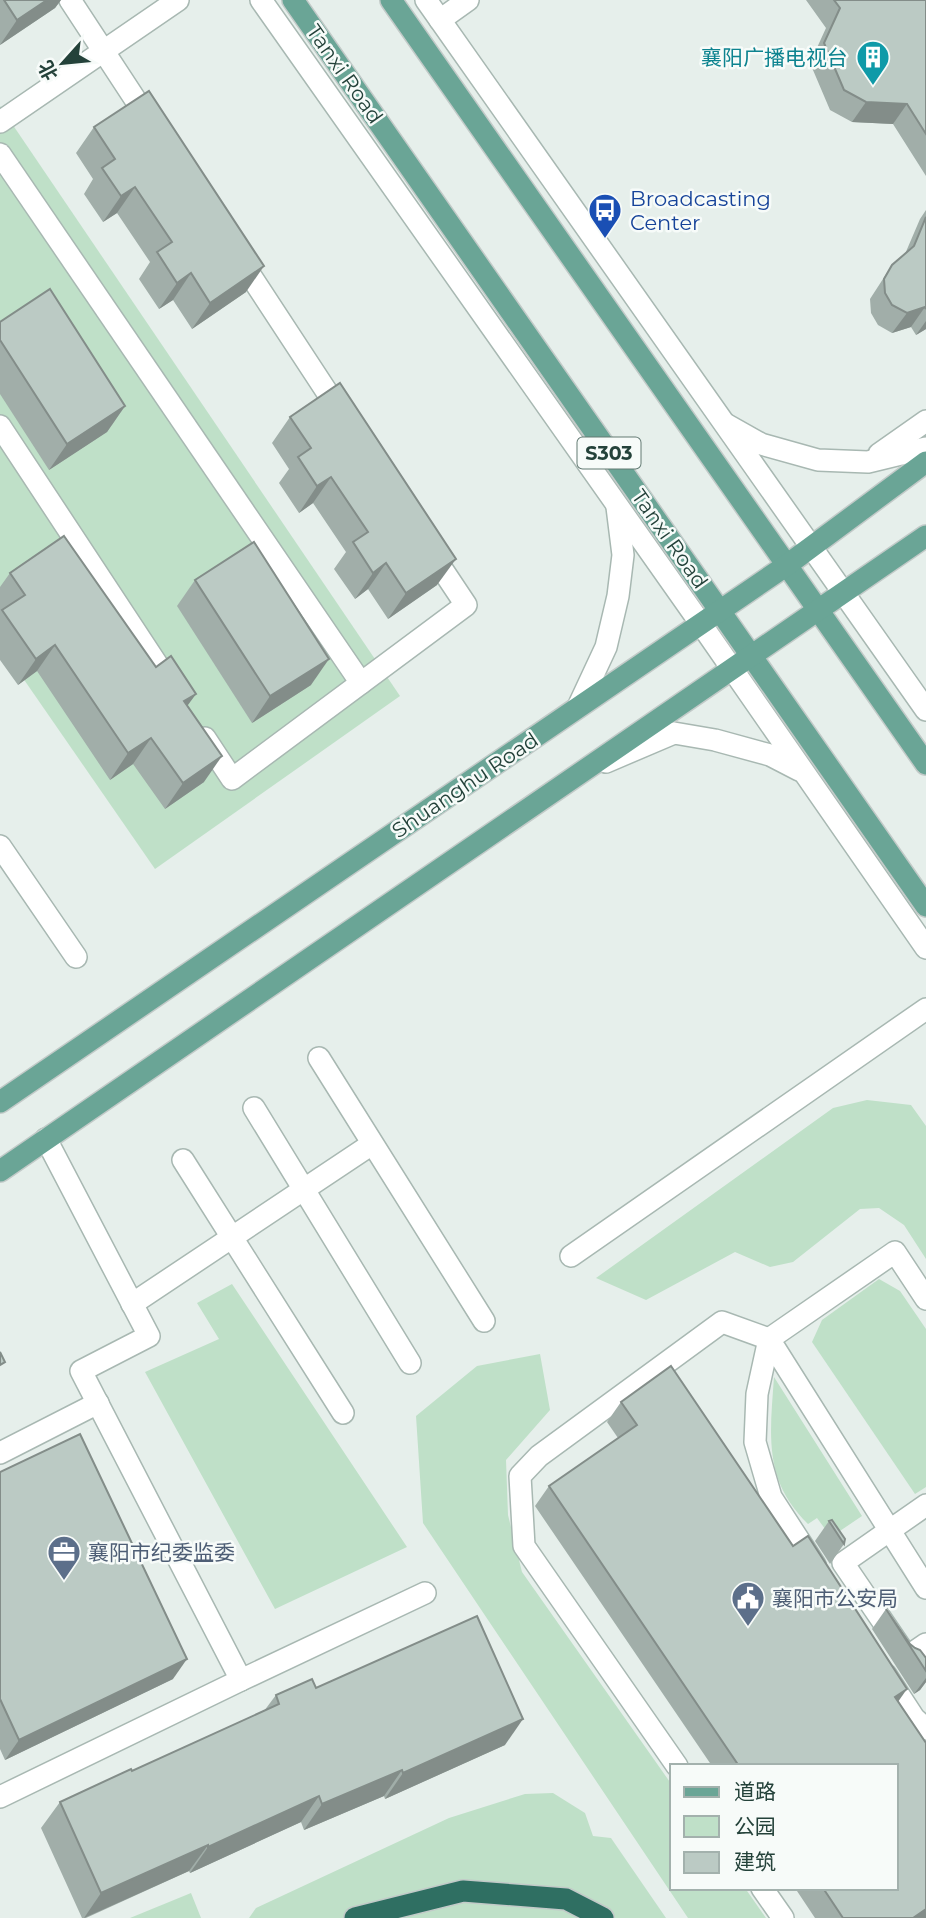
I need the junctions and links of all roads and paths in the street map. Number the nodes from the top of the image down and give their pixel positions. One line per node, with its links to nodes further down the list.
1 (70, 0): 9 (street)
2 (178, 0): 9 (street)
3 (261, 0): 21 (street)
4 (293, 0): 28 (main road, Tanxi Road / S303)
5 (391, 0): 25 (main road)
6 (426, 0): 8 (street)
7 (468, 0): 8 (street)
8 (439, 20): 15 (street)
9 (103, 51): 10 (street); 11 (street)
10 (0, 122)
11 (164, 144)
12 (0, 154): 32 (street)
13 (224, 236): 17 (street)
14 (926, 421): 19 (street)
15 (722, 422): 19 (street); 24 (street)
16 (0, 426): 33 (street)
17 (353, 432)
18 (926, 448): 19 (street)
19 (868, 462)
20 (926, 462): 24 (main road, Shuanghu Road)
21 (617, 505): 29 (street); 34 (street)
22 (421, 536): 32 (street)
23 (926, 536): 26 (main road)
24 (810, 548): 25 (main road, Shuanghu Road); 26 (street)
25 (787, 565): 27 (main road); 28 (main road, Shuanghu Road)
26 (844, 593): 27 (main road); 35 (street)
27 (818, 610): 30 (main road); 37 (main road)
28 (720, 611): 29 (main road, Shuanghu Road); 30 (main road, Tanxi Road / S303)
29 (701, 624): 31 (street); 34 (main road, Shuanghu Road)
30 (751, 656): 31 (main road); 40 (main road, Tanxi Road / S303)
31 (731, 670): 38 (street); 39 (main road)
32 (361, 683): 36 (street)
33 (179, 699)
34 (579, 708): 47 (main road, Shuanghu Road)
35 (926, 710)
36 (194, 722)
37 (926, 764)
38 (803, 772): 39 (street); 40 (street); 43 (street)
39 (582, 773): 49 (main road)
40 (847, 793): 42 (main road, Tanxi Road / S303)
41 (0, 846): 44 (street)
42 (926, 906)
43 (926, 948)
44 (76, 957)
45 (926, 1009): 55 (street)
46 (319, 1058): 50 (street)
47 (0, 1102)
48 (254, 1108): 53 (street)
49 (46, 1139): 52 (main road); 57 (street)
50 (372, 1144): 53 (street); 58 (street)
51 (183, 1160): 54 (street)
52 (0, 1171)
53 (304, 1189): 54 (street); 60 (street)
54 (231, 1238): 57 (street); 62 (street)
55 (571, 1256)
56 (926, 1299): 59 (street)
57 (132, 1304): 61 (street)
58 (484, 1321)
59 (769, 1339): 65 (street); 66 (street); 73 (street)
60 (410, 1363)
61 (97, 1403): 63 (street); 71 (street)
62 (343, 1413)
63 (0, 1453)
64 (926, 1505): 65 (street)
65 (890, 1530): 67 (street); 69 (street)
66 (824, 1579)
67 (926, 1588)
68 (425, 1593): 71 (street)
69 (926, 1644)
70 (876, 1660): 72 (street)
71 (241, 1680): 74 (street)
72 (926, 1729)
73 (676, 1764)
74 (0, 1797)
75 (763, 1890): 78 (street)
76 (355, 1918): 77 (highway)
77 (603, 1918)
78 (783, 1918)

